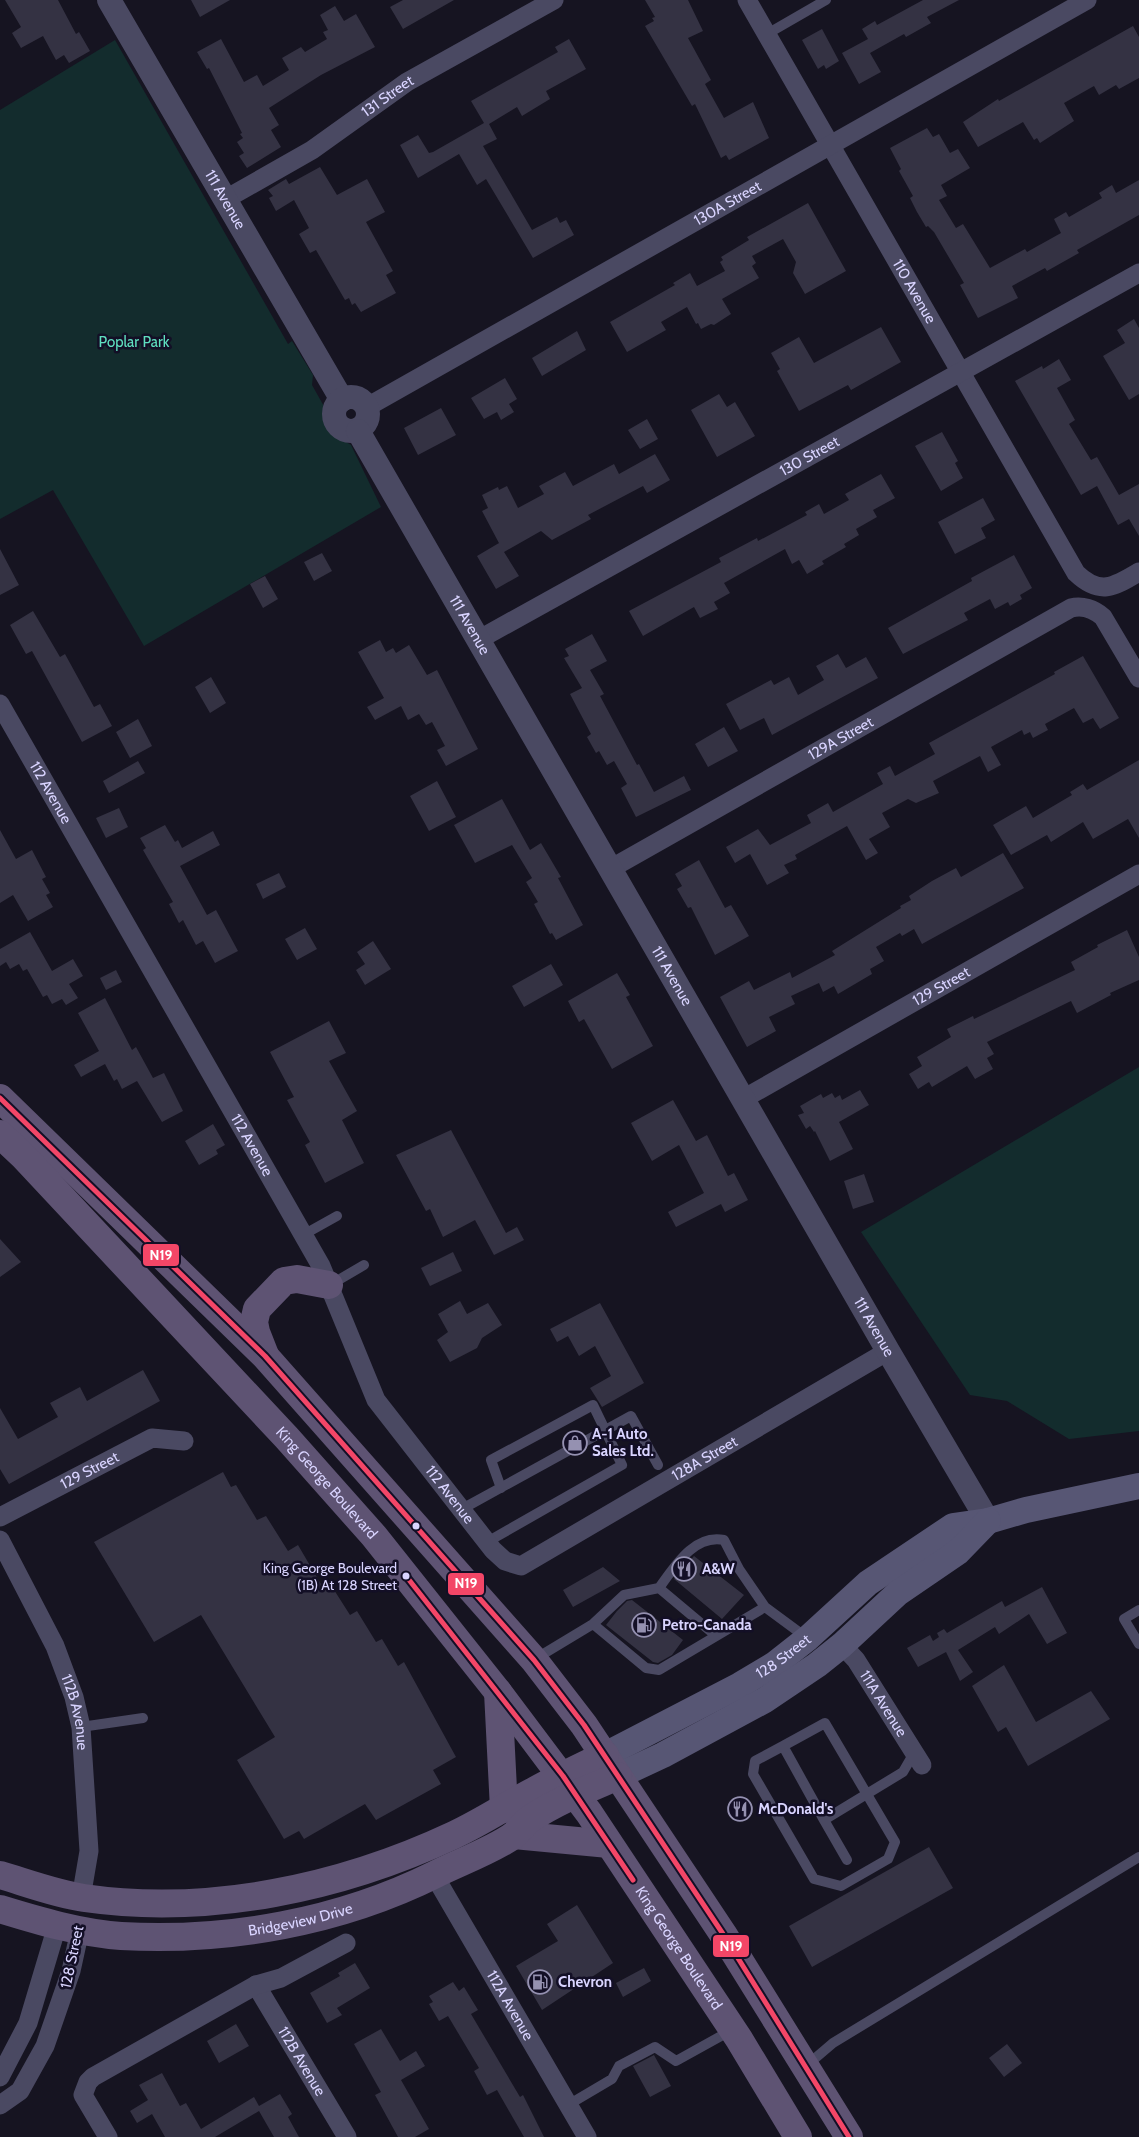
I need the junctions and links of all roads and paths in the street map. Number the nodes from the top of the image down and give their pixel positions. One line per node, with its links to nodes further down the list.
1 (109, 0): 8 (street, 111 Avenue)
2 (554, 0): 8 (street, 131 Street)
3 (747, 0): 6 (street, 110 Avenue)
4 (826, 0): 6 (lane)
5 (1087, 0): 7 (street, 130A Street)
6 (767, 34): 7 (street, 110 Avenue)
7 (830, 146): 10 (street, 110 Avenue); 12 (street, 130A Street)
8 (224, 200): 11 (street, 111 Avenue)
9 (1139, 272): 10 (street, 130 Street)
10 (959, 372): 14 (street, 110 Avenue); 15 (street, 130 Street)
11 (342, 400): 12 (street); 13 (street)
12 (367, 407): 13 (street)
13 (358, 430): 15 (street, 111 Avenue)
14 (1139, 572)
15 (478, 640): 18 (street, 111 Avenue)
16 (1139, 678): 18 (street, 129A Street)
17 (0, 704): 24 (street, 112 Avenue)
18 (610, 869): 21 (street, 111 Avenue)
19 (1139, 874): 21 (street, 129 Street)
20 (0, 1098): 28 (main road)
21 (743, 1100): 27 (street, 111 Avenue)
22 (0, 1134): 49 (main road, King George Boulevard)
23 (337, 1216): 24 (lane)
24 (303, 1235): 26 (street, 112 Avenue)
25 (364, 1265): 26 (lane)
26 (329, 1285): 28 (main road); 34 (street, 112 Avenue)
27 (888, 1351): 36 (street, 111 Avenue); 39 (street, 128A Street)
28 (266, 1356): 48 (main road)
29 (605, 1431): 31 (lane); 33 (lane); 33 (lane); 38 (lane)
30 (184, 1441): 35 (street, 129 Street)
31 (658, 1465)
32 (1139, 1486): 36 (main road, 128 Street)
33 (500, 1488): 34 (lane)
34 (462, 1509): 38 (street, 112 Avenue)
35 (0, 1517)
36 (988, 1521): 45 (main road, 128 Street); 47 (main road, 128 Street)
37 (0, 1540): 51 (street, 112B Avenue)
38 (487, 1542): 39 (street, 112 Avenue)
39 (521, 1566)
40 (659, 1588): 41 (lane); 43 (lane); 44 (lane)
41 (765, 1607): 44 (lane); 45 (lane)
42 (1139, 1610): 46 (lane)
43 (593, 1624): 44 (lane); 48 (lane)
44 (715, 1635)
45 (808, 1638): 54 (main road, 128 Street)
46 (1139, 1644)
47 (842, 1646): 53 (street, 111A Avenue); 54 (main road, 128 Street)
48 (534, 1660): 54 (main road)
49 (498, 1692): 55 (main road, King George Boulevard); 57 (main road)
50 (143, 1718): 51 (lane)
51 (81, 1727): 65 (street, 112B Avenue)
52 (783, 1746): 56 (lane); 56 (lane); 58 (lane)
53 (918, 1759): 56 (lane)
54 (611, 1766): 55 (main road, 128 Street); 71 (main road)
55 (570, 1785): 57 (main road, Bridgeview Drive); 59 (main road, Bridgeview Drive); 60 (main road, King George Boulevard)
56 (867, 1795): 58 (lane)
57 (504, 1809): 65 (main road, Bridgeview Drive)
58 (824, 1820): 62 (lane)
59 (514, 1835): 60 (main road); 64 (main road, Bridgeview Drive)
60 (610, 1844): 70 (main road, King George Boulevard)
61 (1139, 1857): 71 (lane)
62 (848, 1860)
63 (0, 1875): 65 (main road, Bridgeview Drive)
64 (434, 1875): 67 (main road, Bridgeview Drive); 74 (street, 112A Avenue)
65 (81, 1898): 67 (street, 128 Street)
66 (0, 1909): 67 (main road, Bridgeview Drive)
67 (68, 1928): 72 (street, 128 Street); 73 (street, 128 Street)
68 (346, 1943): 69 (street)
69 (256, 1985): 75 (street); 76 (street, 112B Avenue)
70 (733, 2030): 74 (lane); 78 (main road, King George Boulevard)
71 (806, 2066): 79 (main road)
72 (0, 2077)
73 (0, 2105)
74 (568, 2105): 77 (street, 112A Avenue)
75 (108, 2137)
76 (347, 2137)
77 (587, 2137)
78 (798, 2137)
79 (849, 2137)

